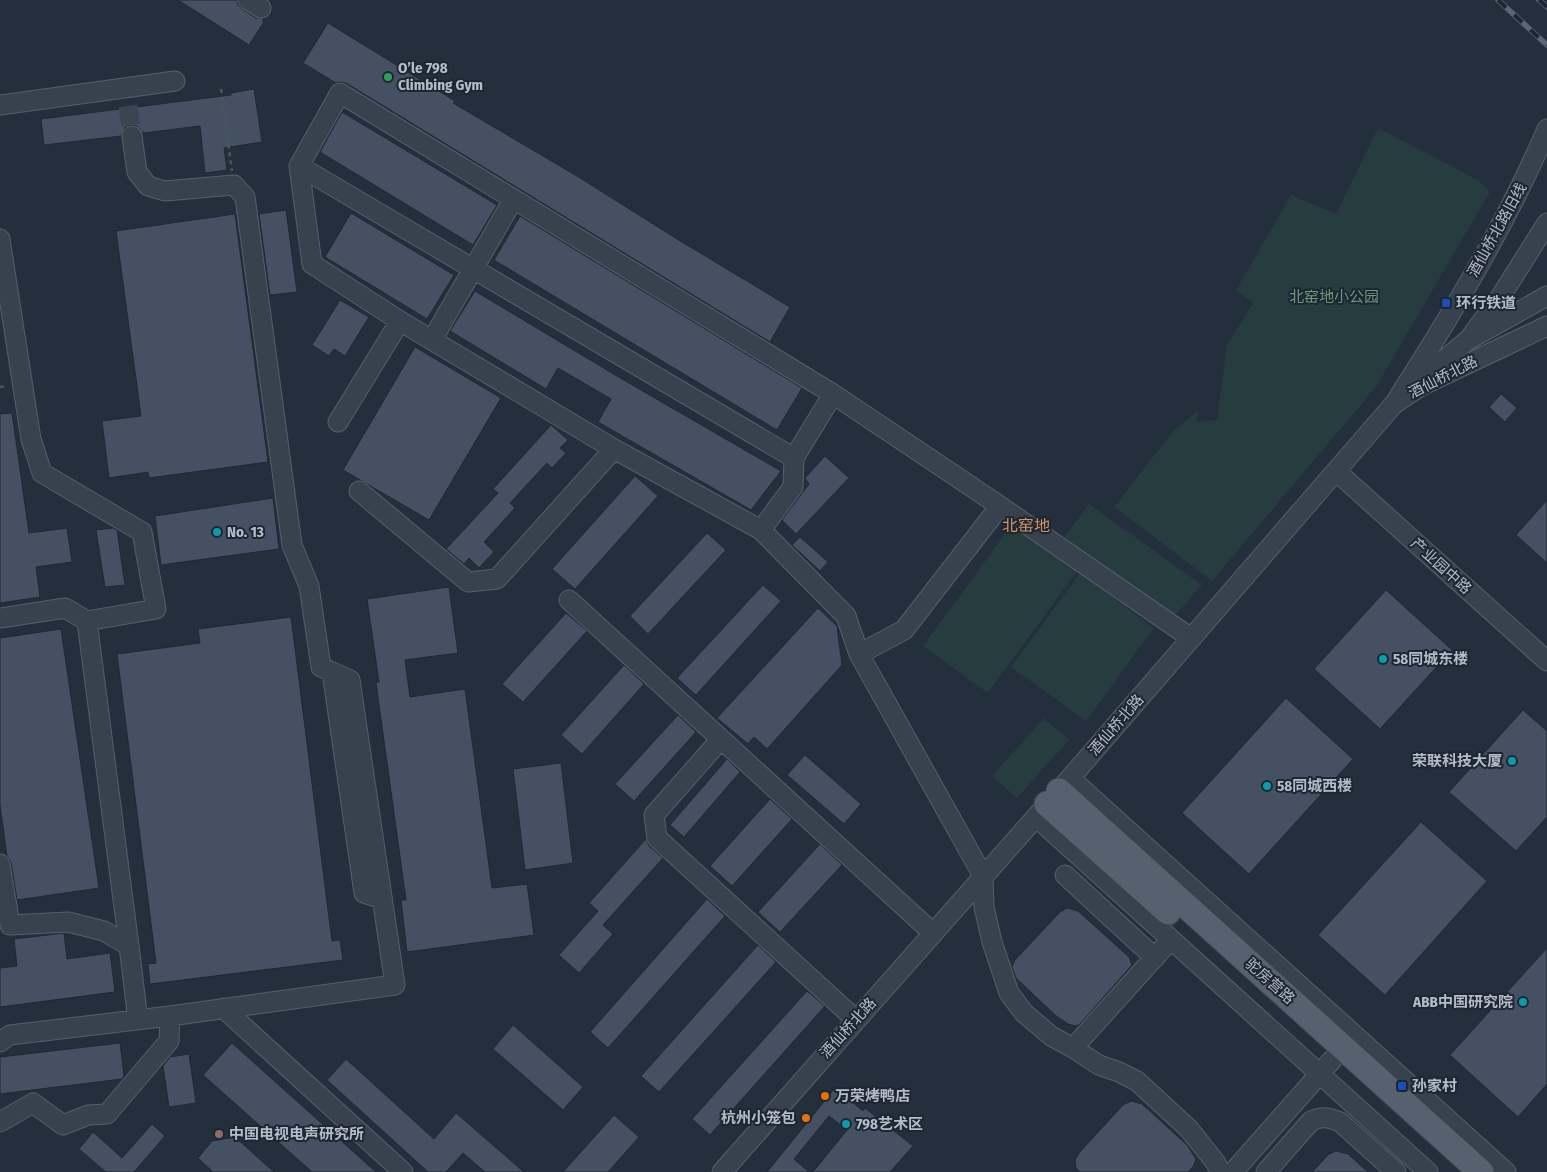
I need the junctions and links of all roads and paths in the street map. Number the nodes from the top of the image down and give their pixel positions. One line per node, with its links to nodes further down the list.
1 (175, 81): 3 (street)
2 (221, 89): 8 (path)
3 (0, 105)
4 (1547, 129): 7 (street, 酒仙桥北路旧线)
5 (132, 136): 8 (street)
6 (299, 166): 9 (street); 12 (street); 14 (street)
7 (1540, 167): 19 (street, 酒仙桥北路旧线)
8 (234, 185): 40 (street)
9 (513, 200): 12 (street); 18 (street)
10 (1547, 223): 17 (street)
11 (0, 240): 29 (street)
12 (474, 270): 16 (street); 22 (street)
13 (1547, 296): 17 (street)
14 (400, 321): 16 (street); 20 (street)
15 (1547, 326): 19 (street, 酒仙桥北路)
16 (432, 340): 21 (street)
17 (1468, 340): 19 (street)
18 (833, 394): 22 (street); 25 (street)
19 (1394, 404): 23 (street, 酒仙桥北路)
20 (338, 422)
21 (614, 449): 24 (street); 26 (street)
22 (794, 458): 26 (street)
23 (1336, 471): 30 (street, 酒仙桥北路); 32 (street, 产业园中路)
24 (359, 491)
25 (1000, 506): 30 (street); 31 (street)
26 (761, 530): 31 (street)
27 (569, 600): 33 (street)
28 (0, 618): 29 (street)
29 (87, 621): 39 (street)
30 (1191, 638): 34 (street, 酒仙桥北路)
31 (860, 654): 37 (street)
32 (1547, 661)
33 (721, 739): 38 (street); 42 (street)
34 (1053, 797): 37 (street, 酒仙桥北路); 46 (main road, 驼房营路); 56 (main road, 驼房营路); 57 (street)
35 (0, 864): 39 (street)
36 (1065, 875): 45 (street)
37 (983, 876): 38 (street, 酒仙桥北路); 45 (street)
38 (933, 933): 42 (street, 酒仙桥北路)
39 (129, 946): 43 (street)
40 (223, 1008): 41 (street); 48 (street)
41 (170, 1016): 43 (street); 47 (street)
42 (855, 1019): 49 (street, 酒仙桥北路)
43 (138, 1020): 44 (street)
44 (0, 1042)
45 (1073, 1048): 50 (street)
46 (1326, 1067): 51 (street); 54 (street); 55 (main road, 驼房营路)
47 (0, 1122)
48 (403, 1172)
49 (722, 1172)
50 (1220, 1172)
51 (1232, 1172)
52 (1266, 1172): 53 (street)
53 (1396, 1172)
54 (1428, 1172)
55 (1456, 1172)
56 (1481, 1172)
57 (1506, 1172)

